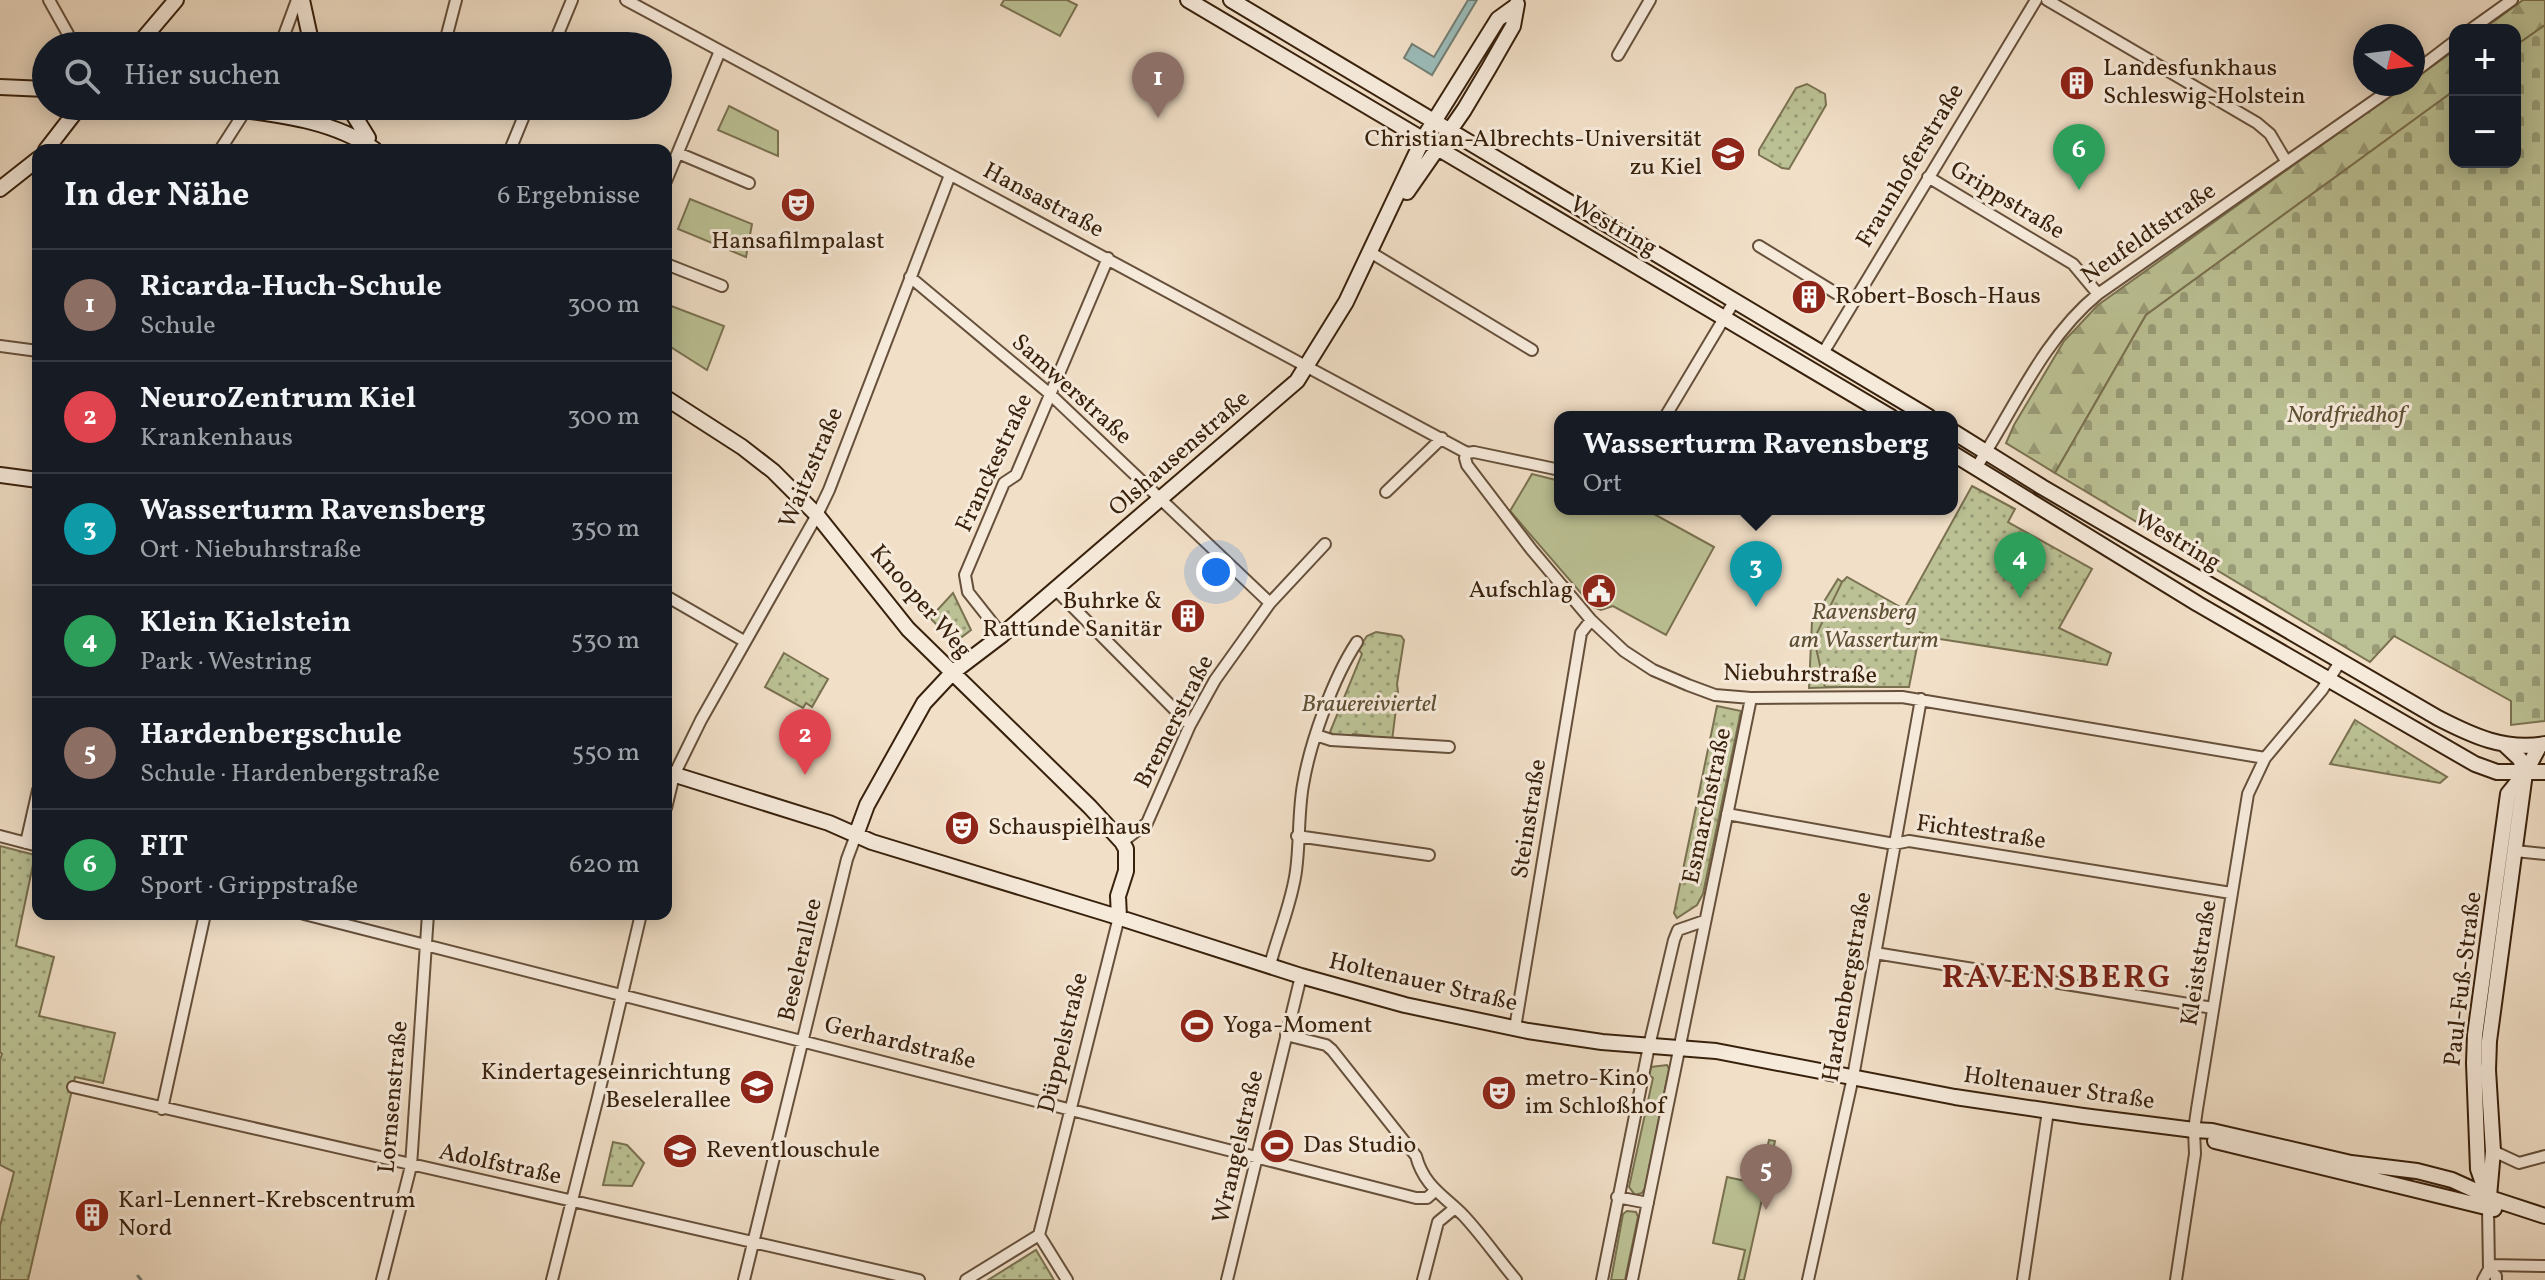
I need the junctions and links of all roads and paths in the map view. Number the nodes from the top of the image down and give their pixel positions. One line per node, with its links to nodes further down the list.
1 (49, 0): 15 (street)
2 (176, 0): 16 (main road)
3 (299, 0): 17 (street); 18 (main road)
4 (456, 0): 19 (street)
5 (572, 0): 20 (street)
6 (626, 0): 22 (street, Hansastraße)
7 (1188, 0): 38 (main road, Westring)
8 (1231, 0): 35 (main road, Westring)
9 (1650, 0): 23 (street)
10 (2036, 0): 49 (street, Fraunhoferstraße)
11 (2047, 0): 45 (street)
12 (2512, 0): 14 (street)
13 (1518, 3): 35 (main road, Olshausenstraße); 37 (main road, Olshausenstraße)
14 (2478, 24)
15 (67, 32)
16 (149, 32)
17 (286, 32)
18 (308, 32)
19 (448, 32)
20 (559, 32)
21 (2449, 46): 24 (street)
22 (720, 51): 44 (street); 48 (street, Hansastraße)
23 (1618, 55)
24 (2425, 64)
25 (0, 87): 26 (main road)
26 (32, 87)
27 (2381, 96): 45 (street, Neufeldtstraße)
28 (69, 120): 39 (main road)
29 (239, 120): 40 (street)
30 (304, 120): 36 (main road)
31 (332, 120): 36 (main road)
32 (340, 120): 36 (main road)
33 (357, 120): 41 (main road)
34 (522, 120): 42 (street)
35 (1434, 121): 37 (main road, Westring); 38 (main road, Olshausenstraße)
36 (342, 126): 41 (main road)
37 (1449, 129): 43 (main road, Olshausenstraße); 53 (main road, Westring)
38 (1423, 139): 43 (main road, Westring); 52 (main road, Olshausenstraße)
39 (51, 144)
40 (224, 144)
41 (371, 144)
42 (512, 144)
43 (1437, 148): 52 (main road, Olshausenstraße); 57 (main road, Westring)
44 (678, 153): 47 (street); 50 (street)
45 (2286, 161): 61 (street, Neufeldtstraße)
46 (32, 164): 51 (main road)
47 (672, 167)
48 (950, 175): 56 (street, Hansastraße); 59 (street, Waitzstraße)
49 (1928, 177): 61 (street, Grippstraße); 63 (street, Fraunhoferstraße)
50 (749, 183)
51 (0, 189)
52 (1384, 224): 55 (main road, Olshausenstraße)
53 (1633, 239): 57 (street); 62 (main road, Westring)
54 (1759, 246): 63 (street)
55 (1370, 252): 67 (street); 69 (main road, Olshausenstraße)
56 (1108, 258): 69 (street, Hansastraße); 70 (street, Franckestraße)
57 (1622, 258): 64 (main road, Westring)
58 (672, 266): 60 (street)
59 (910, 277): 70 (street, Samwerstraße); 86 (street, Waitzstraße)
60 (722, 286)
61 (2098, 294): 78 (street, Neufeldtstraße)
62 (1735, 300): 64 (street); 68 (main road, Westring)
63 (1852, 303): 68 (street, Fraunhoferstraße)
64 (1724, 318): 72 (street); 73 (main road, Westring)
65 (0, 346): 66 (street)
66 (32, 350)
67 (1532, 350)
68 (1823, 353): 74 (main road, Westring)
69 (1307, 366): 76 (street, Hansastraße); 85 (main road, Olshausenstraße)
70 (1050, 394): 85 (street, Samwerstraße); 92 (street, Franckestraße)
71 (672, 402): 86 (main road, Knooper Weg)
72 (1669, 411)
73 (1881, 411)
74 (1919, 411)
75 (1958, 435): 78 (main road, Westring)
76 (1442, 438): 77 (street); 84 (street)
77 (1467, 453): 81 (street); 91 (street, Niebuhrstraße)
78 (1986, 453): 80 (street, Neufeldtstraße); 95 (main road, Westring)
79 (1958, 457): 80 (main road, Westring)
80 (1976, 468): 97 (main road, Westring)
81 (1554, 469)
82 (0, 475): 83 (main road)
83 (32, 479)
84 (1386, 492)
85 (1161, 500): 88 (main road, Olshausenstraße); 90 (street, Samwerstraße)
86 (817, 515): 93 (street, Waitzstraße); 96 (main road, Knooper Weg)
87 (1325, 544): 90 (street, Bremerstraße)
88 (1055, 589): 92 (main road, Olshausenstraße); 100 (street)
89 (672, 599): 93 (street)
90 (1270, 603): 100 (street, Bremerstraße)
91 (1591, 620): 98 (street, Niebuhrstraße); 137 (street, Steinstraße)
92 (1002, 635): 96 (main road, Olshausenstraße)
93 (744, 641): 106 (street, Waitzstraße)
94 (1357, 642): 101 (street)
95 (2340, 662): 97 (street); 103 (main road, Westring)
96 (952, 673): 114 (main road, Beselerallee); 121 (main road, Knooper Weg)
97 (2330, 679): 105 (street, Kleiststraße); 107 (main road, Westring)
98 (1751, 698): 99 (street, Niebuhrstraße); 112 (street, Esmarchstraße)
99 (1921, 699): 105 (street, Niebuhrstraße); 119 (street, Hardenbergstraße)
100 (1190, 725): 121 (street, Bremerstraße)
101 (1316, 735): 104 (street); 116 (street)
102 (2542, 744): 103 (main road, Westring); 109 (main road)
103 (2505, 745): 109 (main road)
104 (1449, 747)
105 (2265, 758): 124 (street, Kleiststraße)
106 (672, 770)
107 (2497, 772): 109 (main road, Westring); 111 (main road)
108 (2545, 772): 109 (main road, Westring)
109 (2525, 773): 111 (main road); 120 (main road)
110 (672, 775): 114 (main road, Holtenauer Straße)
111 (2508, 794): 156 (main road, Paul-Fuß-Straße)
112 (1727, 814): 119 (street, Fichtestraße); 130 (street, Esmarchstraße)
113 (32, 816): 117 (street)
114 (856, 835): 125 (main road, Holtenauer Straße); 139 (street, Beselerallee)
115 (0, 836): 117 (street)
116 (1297, 836): 123 (street); 133 (street)
117 (26, 843): 118 (street)
118 (32, 844)
119 (1894, 844): 124 (street, Fichtestraße); 132 (street, Hardenbergstraße)
120 (2515, 851): 122 (street); 148 (main road, Paul-Fuß-Straße)
121 (1125, 852): 125 (main road, Düppelstraße)
122 (2545, 854)
123 (1429, 855)
124 (2231, 893): 136 (street, Kleiststraße)
125 (1114, 915): 133 (main road, Holtenauer Straße); 144 (street, Düppelstraße)
126 (204, 920): 145 (street)
127 (328, 920): 131 (street, Gerhardstraße)
128 (428, 920): 131 (street, Lornsenstraße)
129 (640, 920): 135 (street)
130 (1704, 921): 140 (street, Esmarchstraße); 141 (street, Esmarchstraße)
131 (427, 945): 135 (street, Gerhardstraße); 151 (street, Lornsenstraße)
132 (1875, 953): 136 (street); 142 (street, Hardenbergstraße)
133 (1270, 965): 134 (main road, Holtenauer Straße)
134 (1301, 976): 137 (main road, Holtenauer Straße); 138 (street, Wrangelstraße)
135 (622, 995): 139 (street, Gerhardstraße); 154 (street)
136 (2213, 1008): 147 (street, Kleiststraße)
137 (1515, 1028): 140 (main road, Holtenauer Straße)
138 (1286, 1035): 149 (street, Wrangelstraße); 152 (street)
139 (804, 1040): 144 (street, Gerhardstraße); 160 (street, Beselerallee)
140 (1649, 1046): 141 (main road, Holtenauer Straße); 153 (street, Esmarchstraße)
141 (1678, 1047): 142 (main road, Holtenauer Straße); 155 (street, Esmarchstraße)
142 (1853, 1077): 146 (main road, Holtenauer Straße); 174 (street, Hardenbergstraße)
143 (73, 1087): 145 (street, Adolfstraße)
144 (1070, 1108): 149 (street, Gerhardstraße); 159 (street, Düppelstraße)
145 (162, 1109): 151 (street, Adolfstraße)
146 (2048, 1111): 147 (main road, Holtenauer Straße); 175 (street)
147 (2194, 1130): 156 (main road, Holtenauer Straße); 176 (street, Kleiststraße)
148 (2493, 1151): 150 (street); 156 (main road, Paul-Fuß-Straße)
149 (1257, 1157): 152 (street, Gerhardstraße); 169 (street, Wrangelstraße)
150 (2542, 1158)
151 (411, 1166): 154 (street, Adolfstraße); 163 (street, Lornsenstraße)
152 (1436, 1190): 157 (street)
153 (1617, 1197): 155 (street); 172 (street, Esmarchstraße)
154 (572, 1201): 160 (street, Adolfstraße); 164 (street)
155 (1648, 1203): 173 (street, Esmarchstraße)
156 (2488, 1207): 158 (main road, Holtenauer Straße); 162 (street)
157 (1455, 1208): 170 (street); 171 (street)
158 (2545, 1219)
159 (1039, 1235): 167 (street); 168 (street)
160 (754, 1241): 165 (street, Beselerallee); 166 (street, Adolfstraße)
161 (2544, 1266): 162 (street)
162 (2489, 1267): 177 (street); 178 (street)
163 (382, 1280)
164 (552, 1280)
165 (744, 1280)
166 (919, 1280)
167 (966, 1280)
168 (1067, 1280)
169 (1227, 1280)
170 (1423, 1280)
171 (1516, 1280)
172 (1602, 1280)
173 (1632, 1280)
174 (1808, 1280)
175 (2023, 1280)
176 (2176, 1280)
177 (2483, 1280)
178 (2496, 1280)

